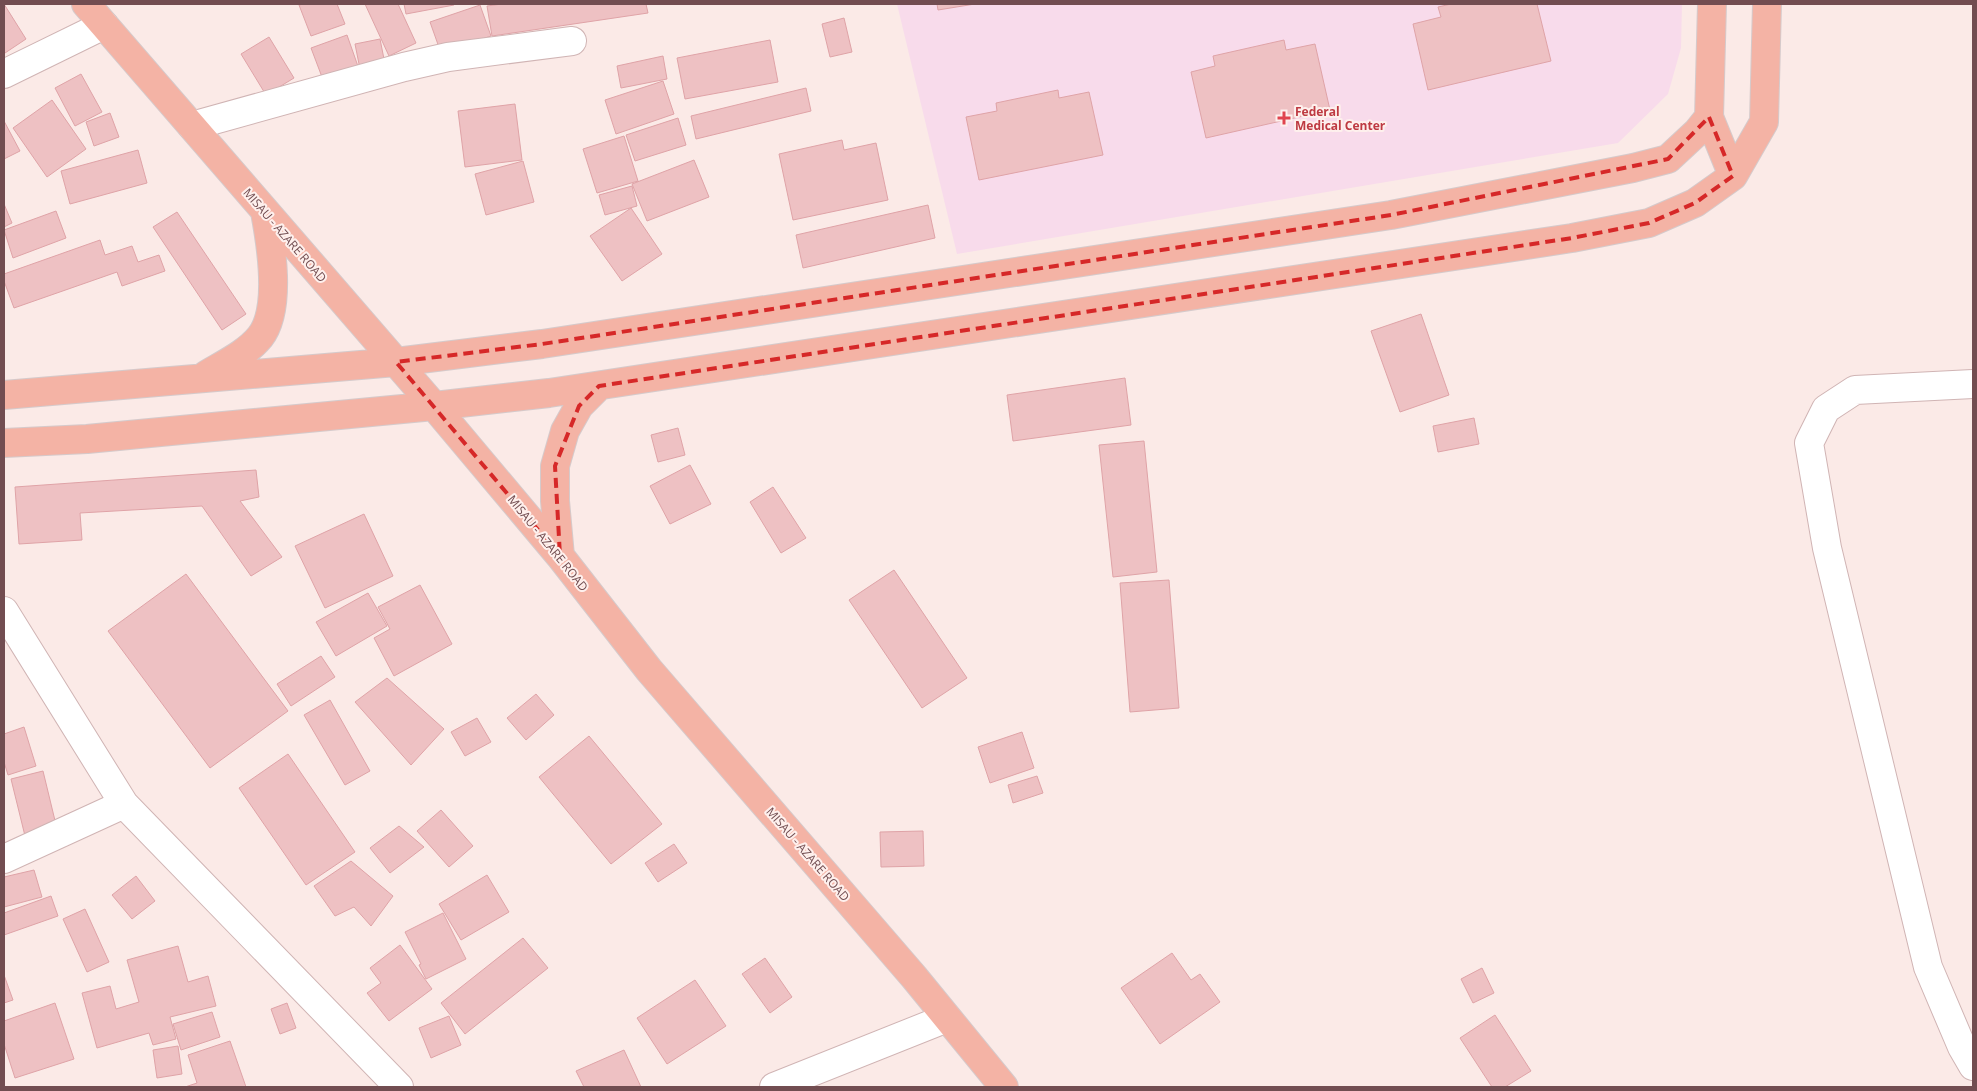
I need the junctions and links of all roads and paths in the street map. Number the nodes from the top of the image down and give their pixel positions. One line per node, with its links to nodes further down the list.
1 (86, 4): 4 (main road, MISAU - AZARE ROAD)
2 (1712, 4): 7 (main road)
3 (1767, 4): 9 (main road)
4 (104, 25): 6 (street); 8 (main road, MISAU - AZARE ROAD)
5 (572, 41): 8 (street)
6 (4, 74)
7 (1708, 117): 9 (main road); 11 (main road)
8 (192, 126): 10 (main road, MISAU - AZARE ROAD)
9 (1733, 176): 14 (main road)
10 (265, 210): 11 (main road, MISAU - AZARE ROAD); 12 (main road)
11 (396, 362): 12 (main road); 16 (main road, MISAU - AZARE ROAD)
12 (201, 379): 15 (main road)
13 (1973, 384): 23 (street)
14 (599, 386): 16 (main road); 18 (main road)
15 (4, 395)
16 (434, 406): 17 (main road); 18 (main road, MISAU - AZARE ROAD)
17 (4, 443)
18 (560, 556): 22 (main road, MISAU - AZARE ROAD)
19 (4, 610): 20 (street)
20 (124, 804): 21 (street); 24 (street)
21 (4, 859)
22 (947, 1018): 25 (street); 26 (main road, MISAU - AZARE ROAD)
23 (1973, 1066)
24 (399, 1087)
25 (774, 1087)
26 (1004, 1087)

